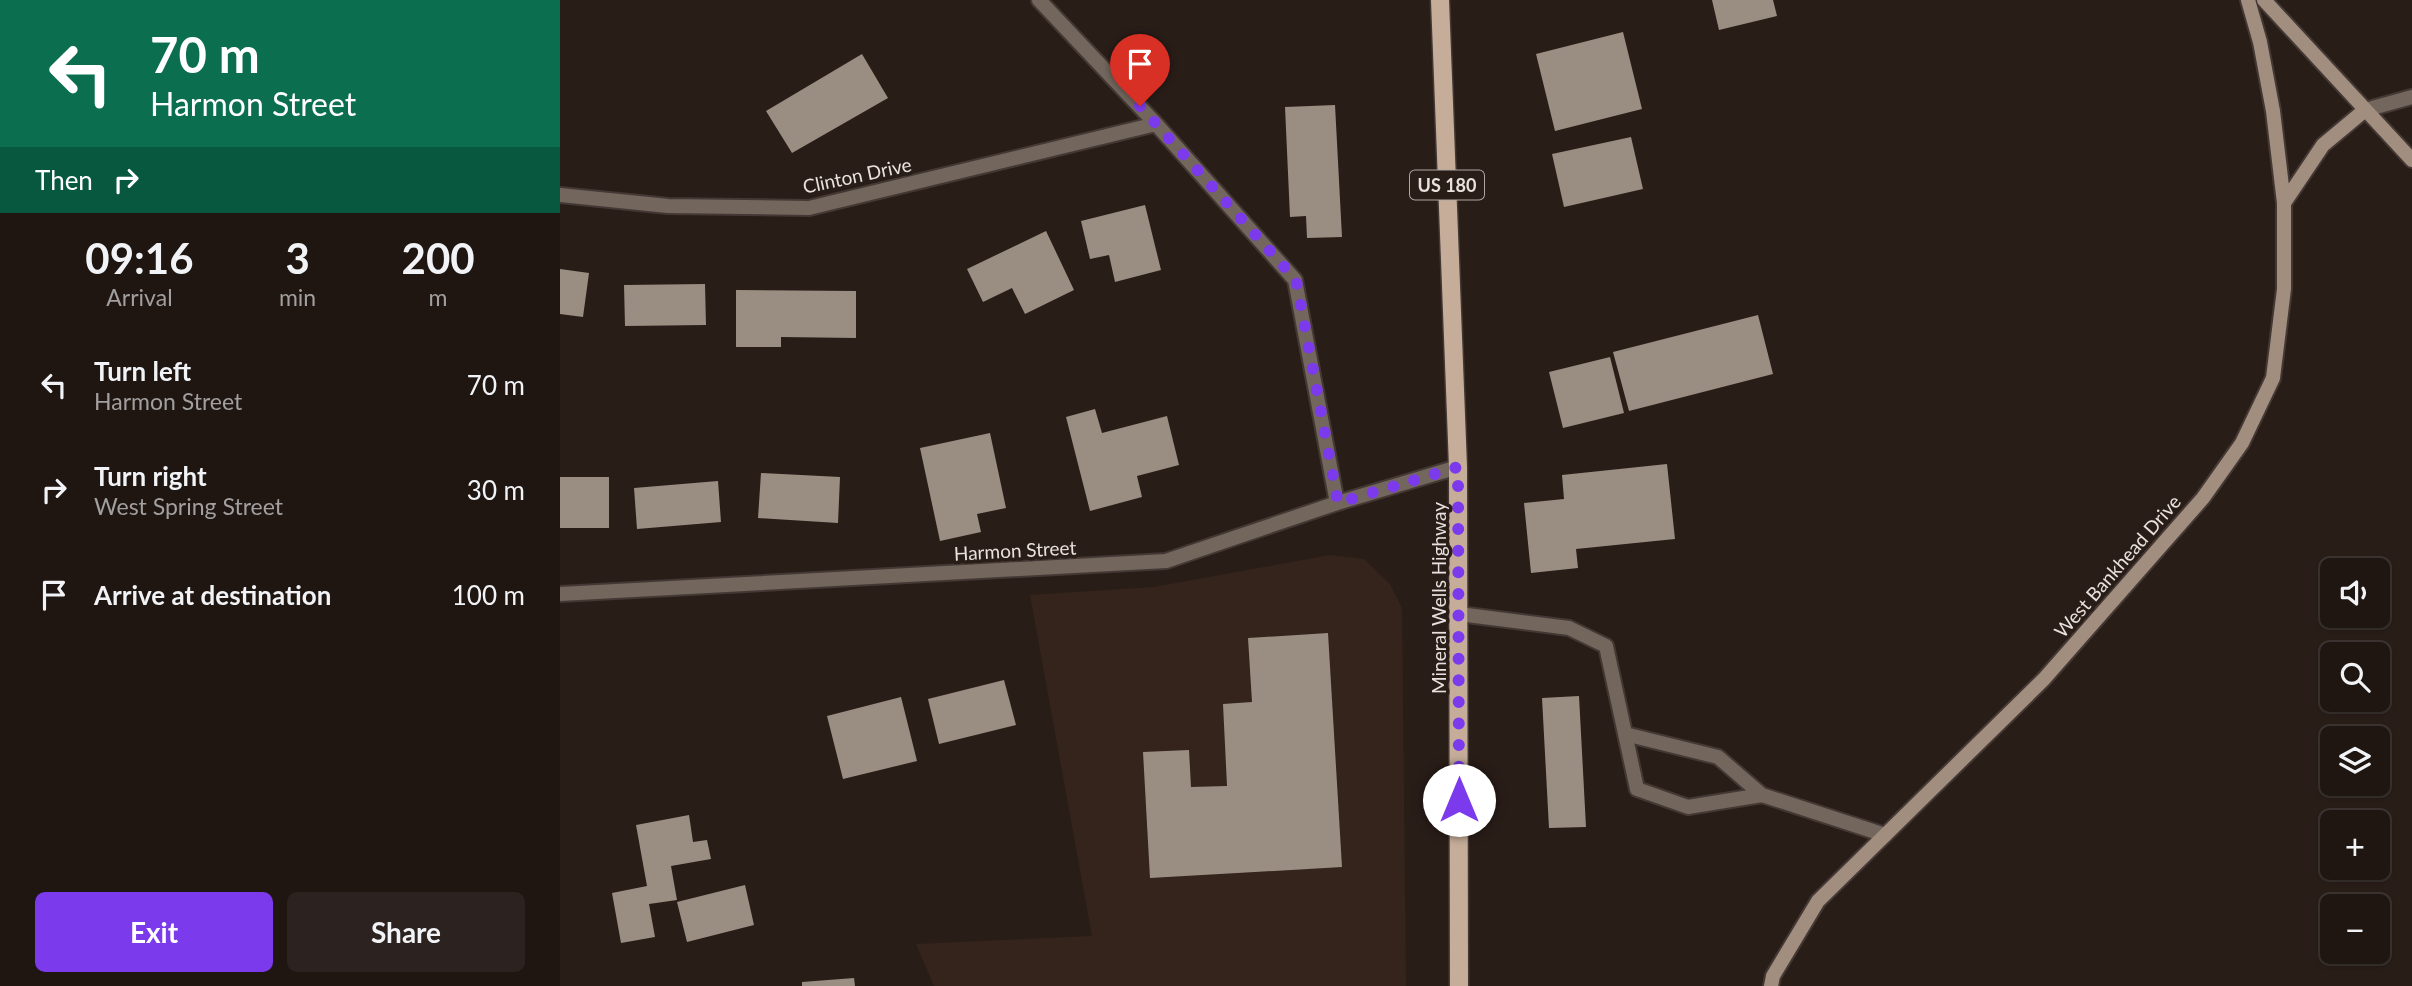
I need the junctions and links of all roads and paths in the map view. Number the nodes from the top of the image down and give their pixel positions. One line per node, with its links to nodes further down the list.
1 (1039, 0): 7 (street)
2 (1440, 0): 11 (main road, Mineral Wells Highway / US 180)
3 (2248, 0): 10 (street, West Bankhead Drive)
4 (2264, 0): 6 (street)
5 (2412, 97): 6 (street)
6 (2364, 110): 8 (street); 10 (street)
7 (1156, 124): 9 (street, Clinton Drive); 12 (street)
8 (2412, 160)
9 (560, 195)
10 (2284, 203): 17 (street, West Bankhead Drive)
11 (1458, 467): 12 (street, Harmon Street); 14 (main road, Mineral Wells Highway / US 180)
12 (1338, 503): 13 (street, Harmon Street)
13 (560, 594)
14 (1458, 614): 15 (street); 18 (main road, Mineral Wells Highway / US 180)
15 (1625, 734): 16 (street); 16 (street)
16 (1762, 795): 17 (street)
17 (1885, 835): 19 (street, West Bankhead Drive)
18 (1459, 986)
19 (1771, 986)

